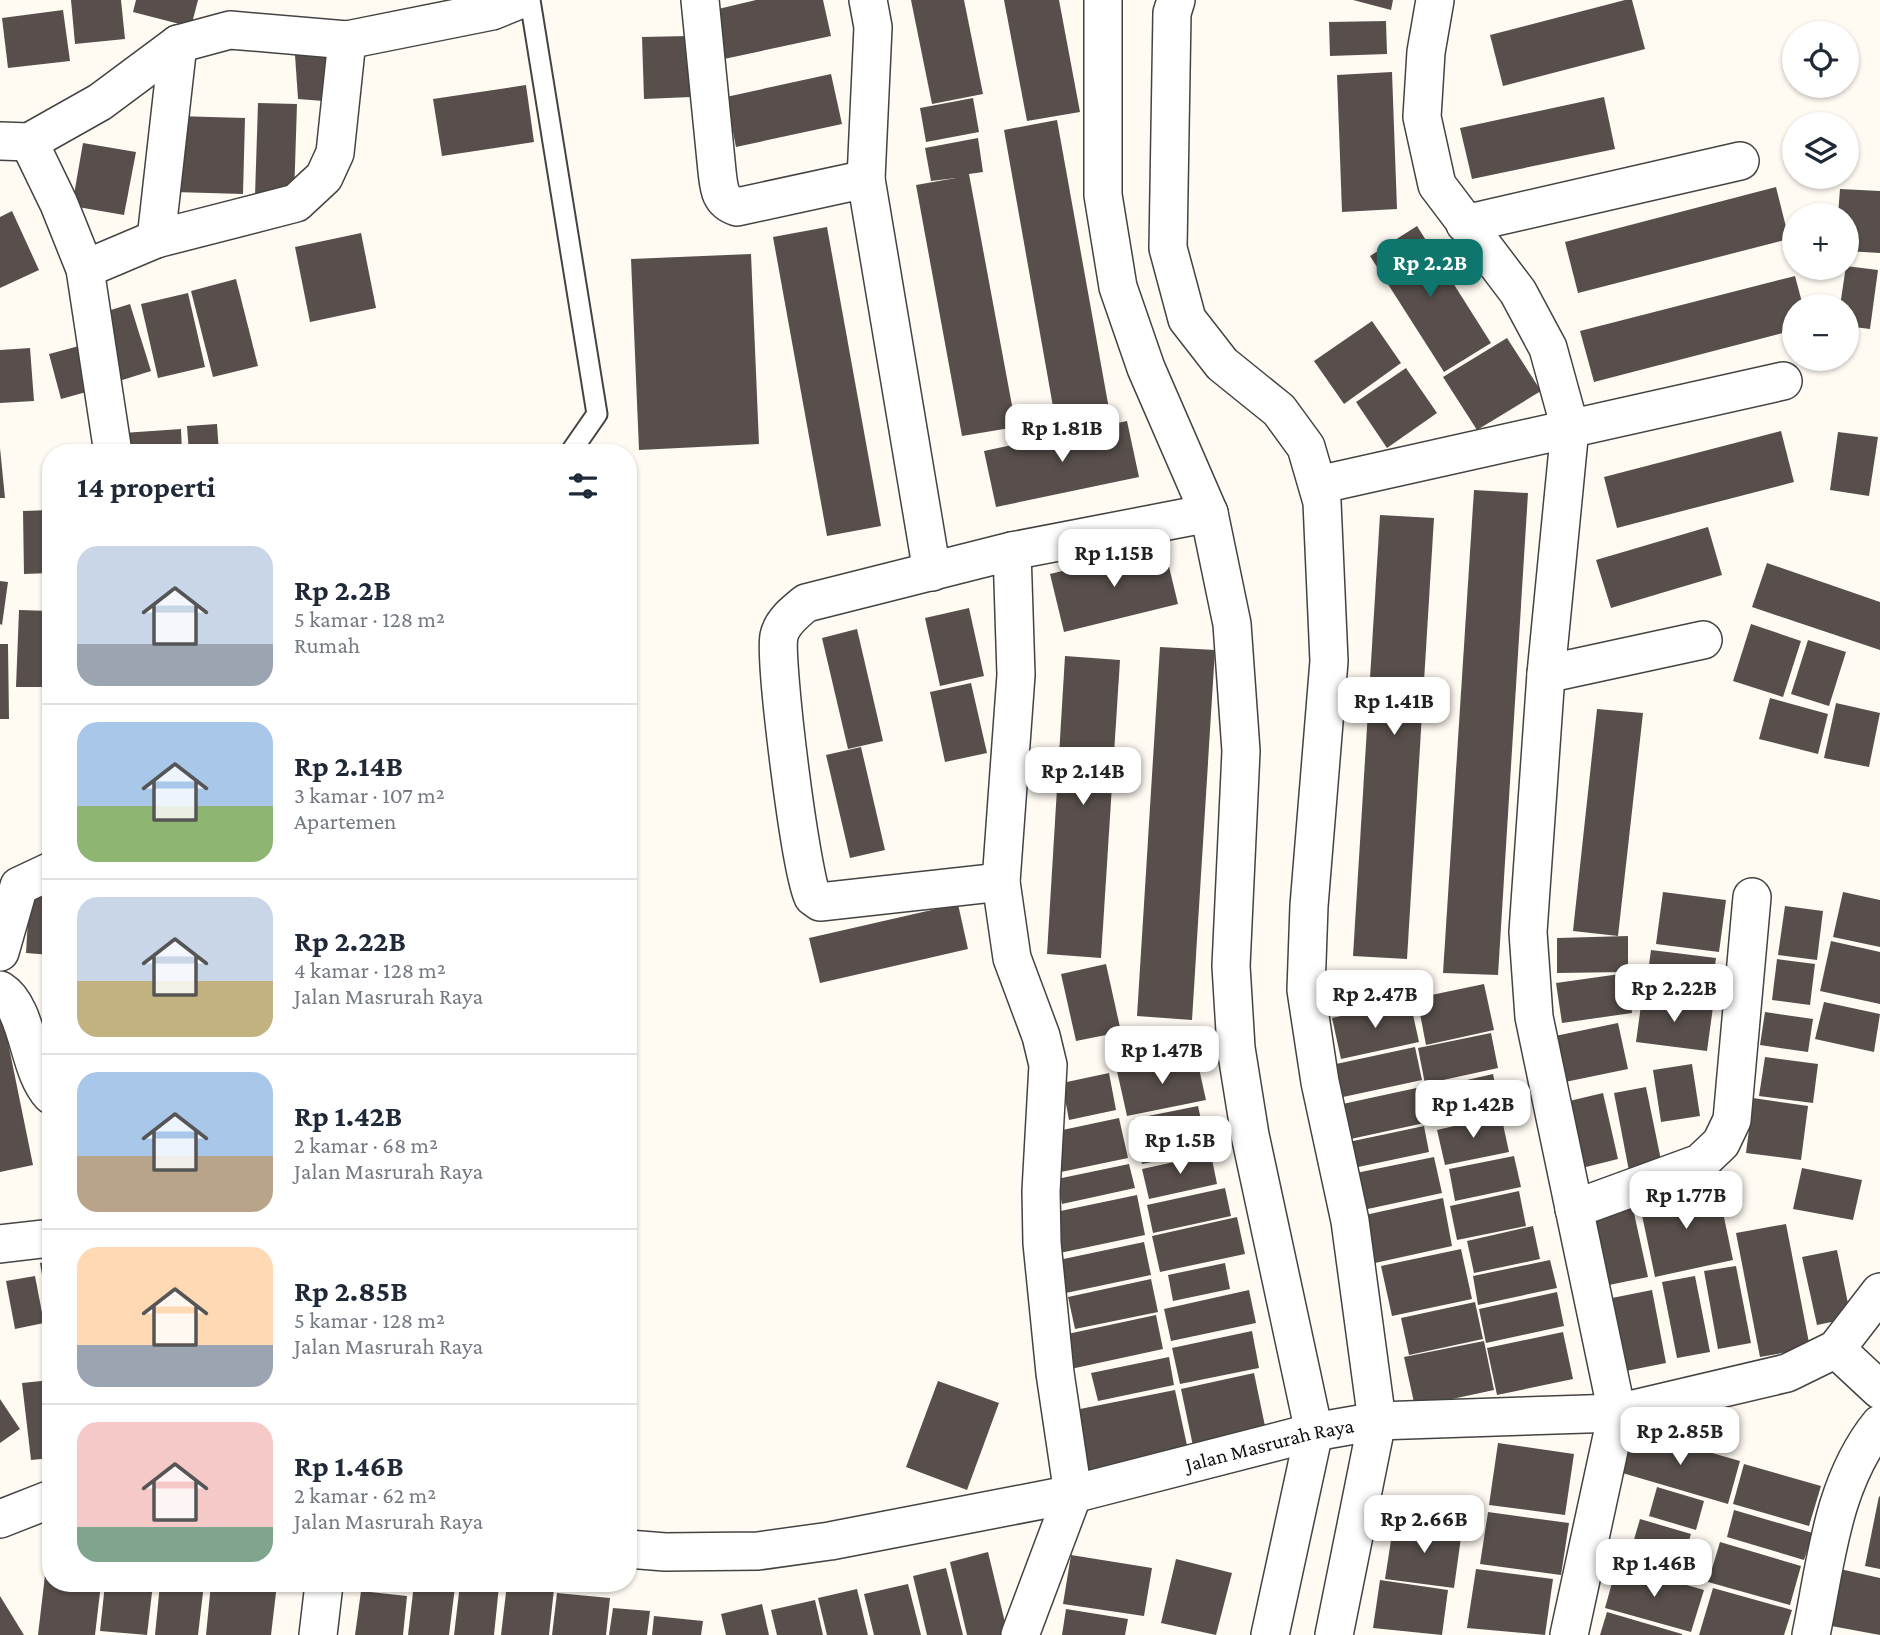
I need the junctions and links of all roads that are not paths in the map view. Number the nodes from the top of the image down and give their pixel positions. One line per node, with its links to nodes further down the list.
1 (519, 0): 8 (street)
2 (530, 0): 19 (lane)
3 (700, 0): 12 (street)
4 (868, 0): 12 (street)
5 (1103, 0): 21 (street)
6 (1176, 0): 20 (street)
7 (1445, 2): 13 (street)
8 (347, 40): 9 (street); 14 (street)
9 (178, 44): 10 (street); 14 (street)
10 (15, 141): 15 (street)
11 (1740, 161): 13 (street)
12 (866, 179): 23 (street)
13 (1465, 224): 17 (street)
14 (156, 239): 15 (street)
15 (85, 269): 18 (street)
16 (1783, 381): 17 (street)
17 (1570, 428): 20 (street); 25 (street)
18 (112, 444)
19 (576, 444)
20 (1318, 485): 39 (street)
21 (1209, 513): 22 (street); 41 (street)
22 (1012, 551): 23 (street); 27 (street)
23 (932, 572): 27 (street)
24 (1703, 640): 25 (street)
25 (1546, 674): 32 (street)
26 (42, 875): 29 (street)
27 (1000, 882): 42 (street)
28 (1752, 897): 32 (street)
29 (0, 952)
30 (0, 990): 31 (street)
31 (42, 1081)
32 (1574, 1209): 38 (street)
33 (42, 1239): 34 (street)
34 (0, 1244)
35 (1880, 1292): 36 (street, Jalan Masrurah Raya)
36 (1836, 1349): 37 (street); 38 (street, Jalan Masrurah Raya)
37 (1880, 1390)
38 (1617, 1413): 39 (street, Jalan Masrurah Raya); 51 (street)
39 (1377, 1421): 41 (street, Jalan Masrurah Raya); 50 (street)
40 (1880, 1423): 52 (street)
41 (1314, 1432): 42 (street, Jalan Masrurah Raya); 49 (street)
42 (1073, 1494): 45 (street, Jalan Masrurah Raya); 48 (street)
43 (42, 1503): 44 (street)
44 (0, 1520)
45 (637, 1550)
46 (323, 1592): 47 (street)
47 (318, 1635)
48 (1020, 1635)
49 (1270, 1635)
50 (1334, 1635)
51 (1569, 1635)
52 (1811, 1635)

